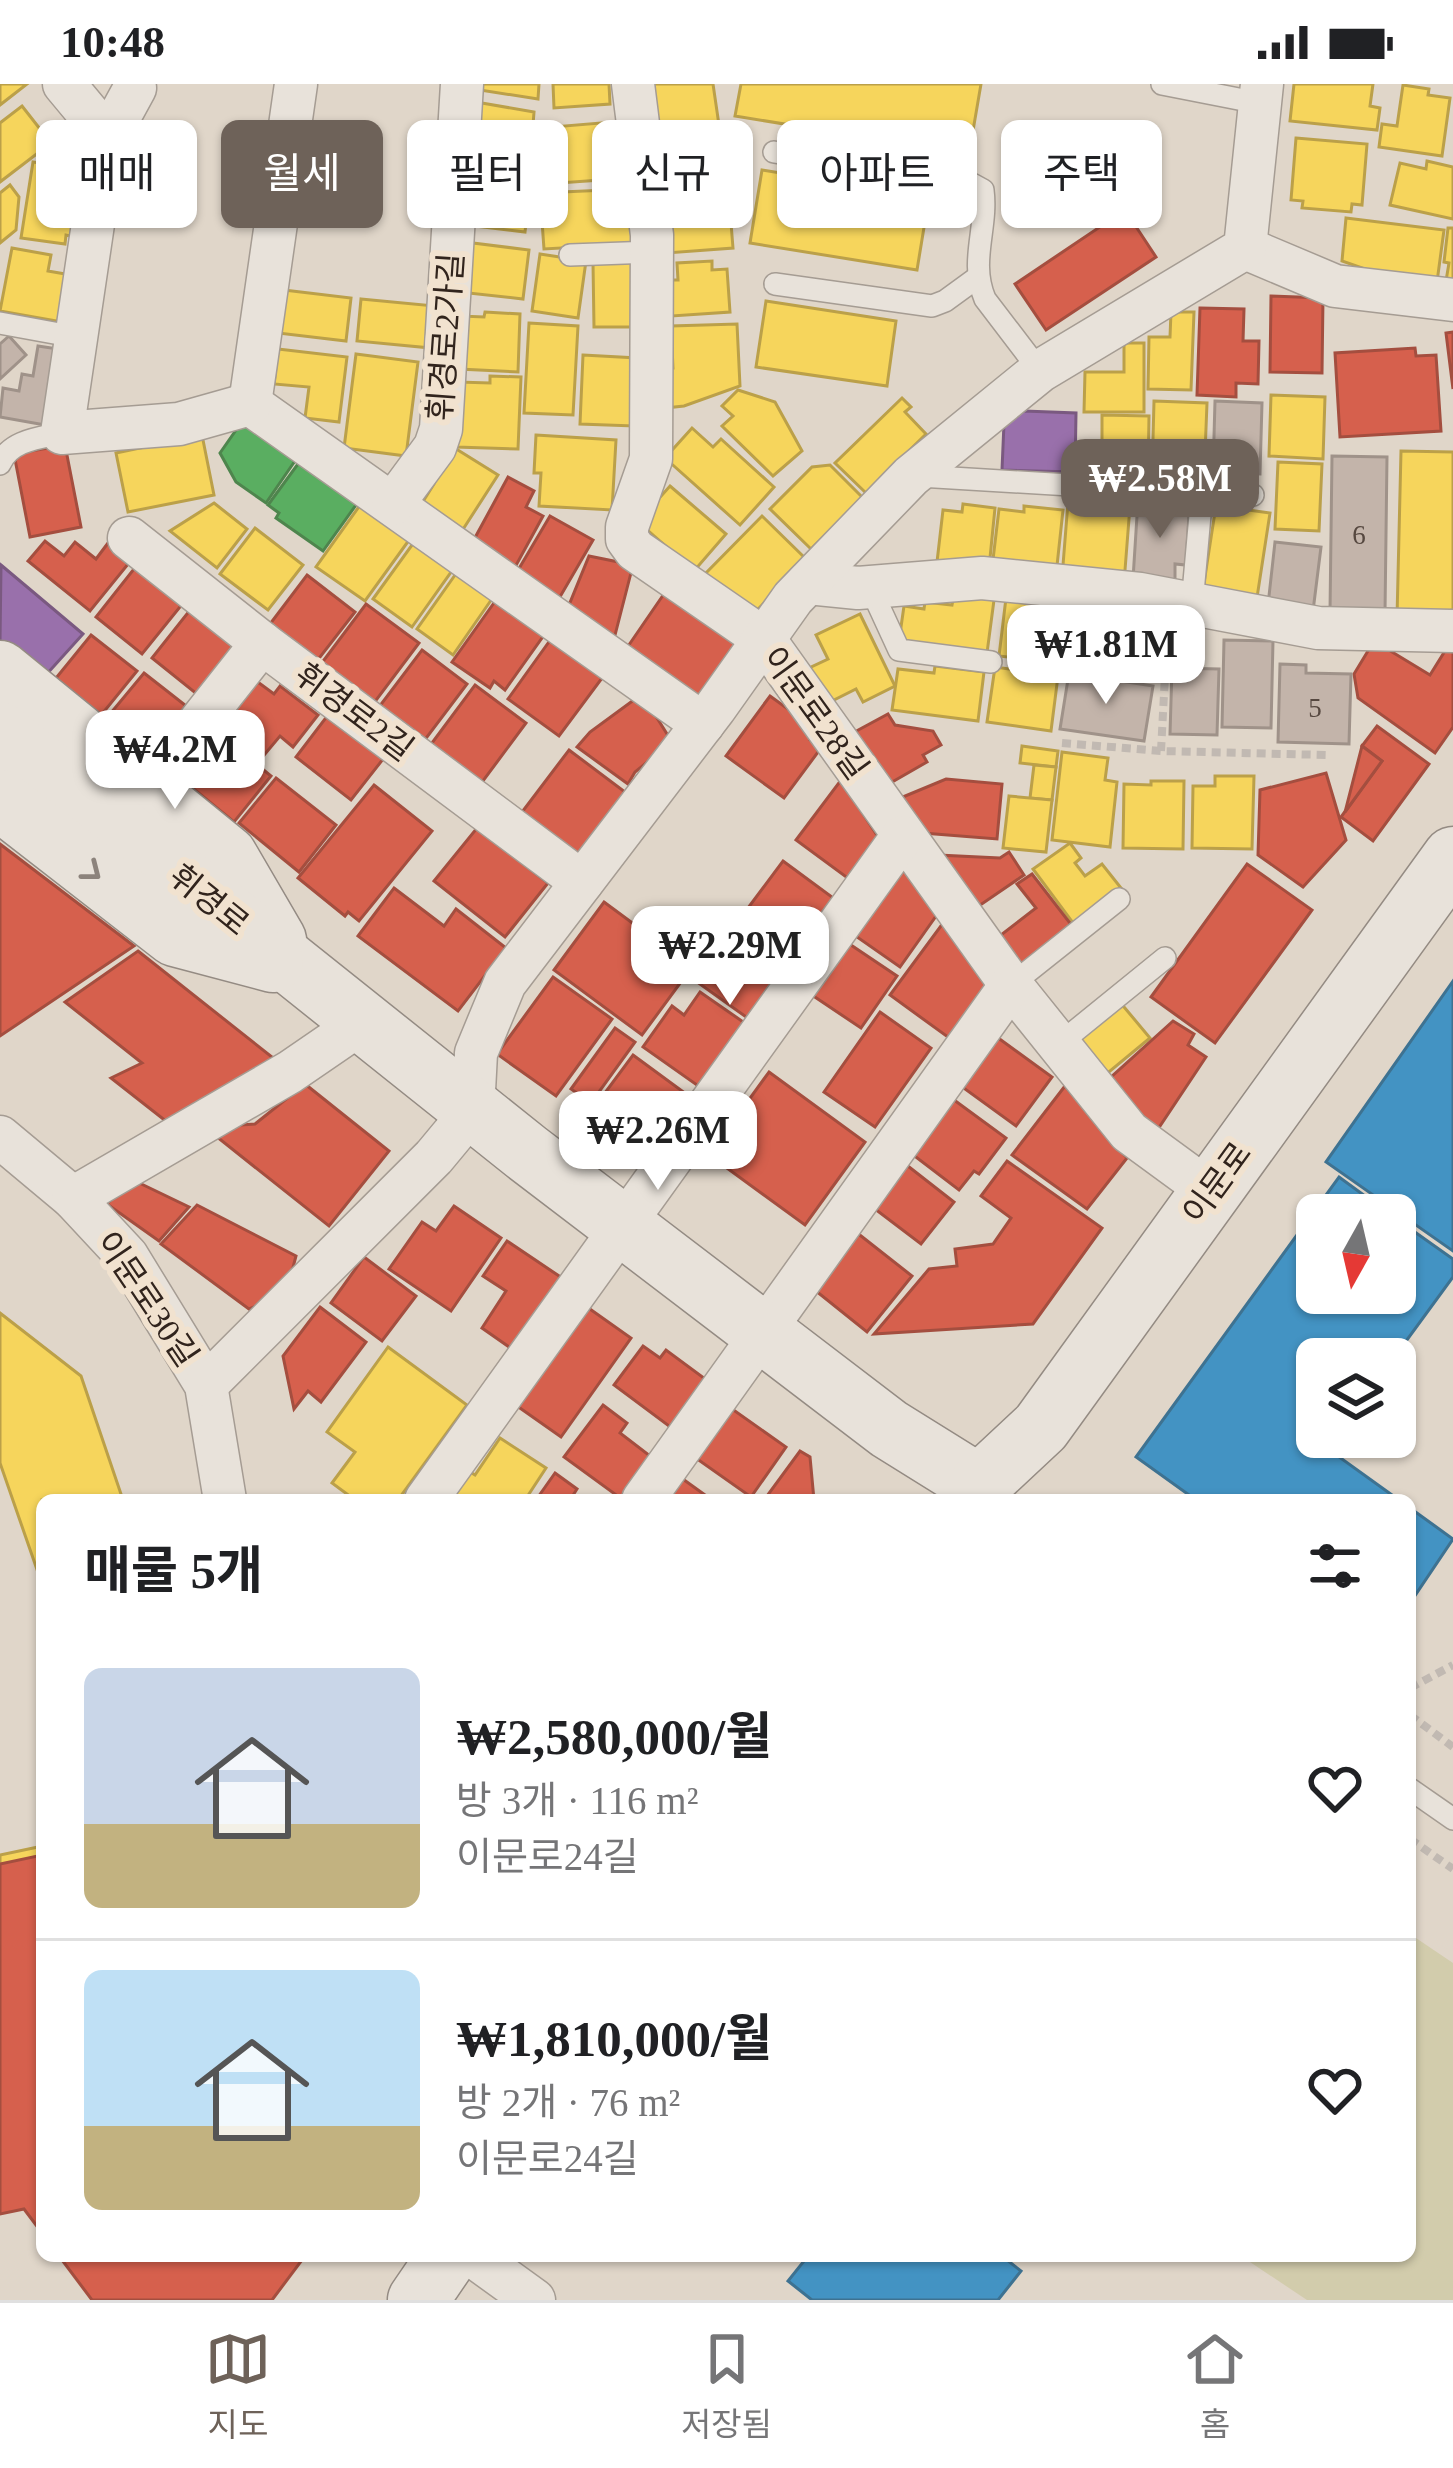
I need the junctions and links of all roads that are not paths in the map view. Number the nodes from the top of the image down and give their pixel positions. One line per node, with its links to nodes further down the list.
1 (64, 84): 8 (street)
2 (296, 84): 21 (street)
3 (462, 84): 27 (street, 휘경로2가길)
4 (632, 84): 13 (street, 이문로28길)
5 (1162, 84): 7 (lane)
6 (134, 88): 9 (street)
7 (1261, 93): 12 (street)
8 (94, 120)
9 (117, 120)
10 (774, 152): 15 (lane)
11 (93, 228): 19 (street)
12 (1245, 248): 17 (street); 20 (street)
13 (652, 252): 14 (lane); 33 (street, 이문로28길)
14 (569, 255)
15 (978, 278): 16 (lane); 20 (lane)
16 (775, 284)
17 (1453, 300)
18 (0, 322): 19 (lane)
19 (76, 337): 22 (street)
20 (1040, 371): 24 (street)
21 (250, 404): 22 (street); 27 (street)
22 (62, 433): 23 (lane)
23 (0, 464)
24 (911, 476): 25 (lane); 29 (street)
25 (1202, 493): 26 (lane); 31 (lane)
26 (1253, 495)
27 (393, 504): 37 (street)
28 (129, 538): 34 (street, 휘경로2길)
29 (808, 583): 30 (street); 33 (street)
30 (870, 587): 31 (street); 35 (lane)
31 (1192, 604): 32 (street)
32 (1453, 631)
33 (764, 639): 37 (street); 41 (street, 이문로28길)
34 (262, 643): 39 (street); 43 (street, 휘경로2길)
35 (991, 662)
36 (0, 671): 39 (main road)
37 (703, 724): 43 (street)
38 (0, 732): 46 (main road, 휘경로)
39 (146, 790): 46 (main road)
40 (0, 800): 46 (main road, one-way to 46)
41 (902, 837): 47 (street, 이문로28길); 54 (street)
42 (1453, 857): 52 (main road, 이문로)
43 (582, 882): 50 (street)
44 (1119, 899): 47 (lane)
45 (1165, 958): 49 (lane)
46 (291, 966): 48 (main road, 휘경로)
47 (1011, 985): 49 (street, 이문로28길); 55 (street)
48 (363, 1022): 50 (main road, 휘경로); 53 (street)
49 (1059, 1044): 52 (street, 이문로28길)
50 (473, 1110): 54 (main road, 휘경로); 56 (street)
51 (0, 1137): 53 (street, 이문로30길)
52 (1210, 1192): 61 (main road, 이문로)
53 (73, 1198): 56 (street, 이문로30길)
54 (621, 1225): 55 (main road, 휘경로); 58 (street)
55 (762, 1333): 59 (street); 60 (main road, 휘경로)
56 (206, 1385): 57 (street, 이문로30길)
57 (224, 1494)
58 (430, 1494)
59 (647, 1494)
60 (984, 1494)
61 (986, 1494)
62 (1416, 1793): 63 (lane)
63 (1453, 1820)
64 (444, 2262): 66 (main road)
65 (481, 2262): 67 (street)
66 (418, 2300)
67 (534, 2300)

